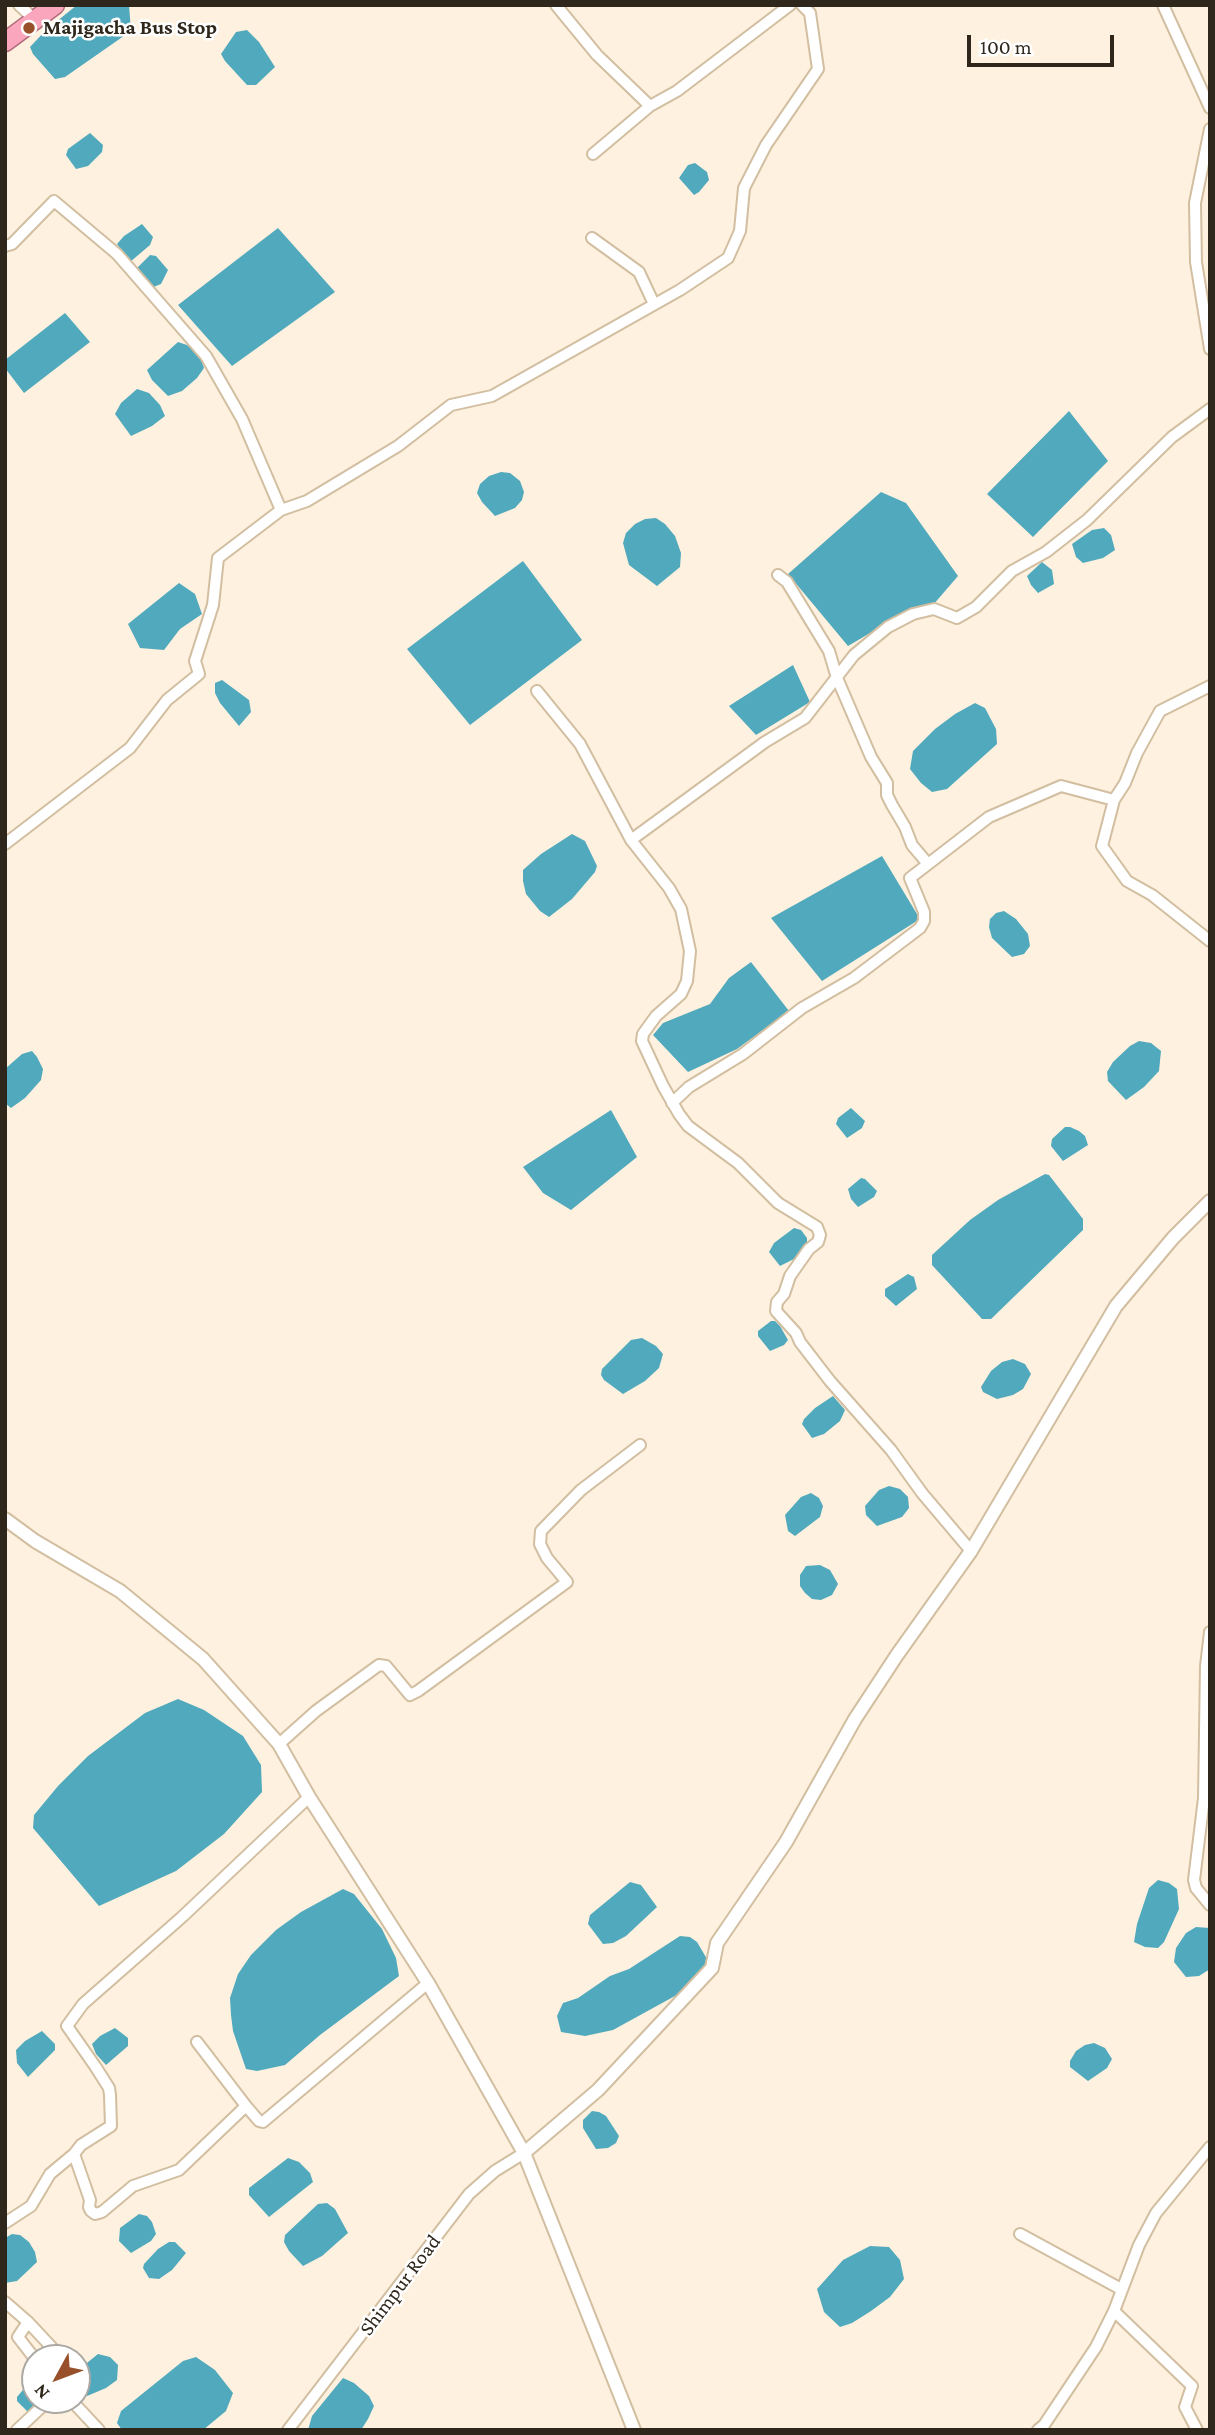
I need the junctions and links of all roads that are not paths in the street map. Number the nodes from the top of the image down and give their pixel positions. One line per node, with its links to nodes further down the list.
1 (19, 5): 7 (street)
2 (55, 5): 7 (highway)
3 (556, 5): 9 (street)
4 (790, 5): 9 (street)
5 (802, 5): 15 (street)
6 (1163, 5): 10 (street)
7 (36, 20): 8 (highway)
8 (5, 42)
9 (650, 106): 12 (street)
10 (1210, 108)
11 (1210, 129): 16 (street)
12 (593, 153)
13 (592, 238): 15 (street)
14 (5, 246): 18 (street)
15 (654, 304): 18 (street)
16 (1210, 349)
17 (1210, 409): 20 (street)
18 (281, 510): 25 (street)
19 (778, 575): 20 (street)
20 (837, 678): 24 (street); 26 (street)
21 (1210, 686): 23 (street)
22 (537, 691): 24 (street)
23 (1114, 800): 26 (street); 27 (street)
24 (631, 841): 28 (street)
25 (5, 844)
26 (929, 864): 28 (street)
27 (1210, 941)
28 (672, 1103): 32 (street)
29 (1210, 1201): 32 (street)
30 (640, 1445): 34 (street)
31 (5, 1519): 34 (street)
32 (971, 1551): 41 (street)
33 (1210, 1632): 36 (street)
34 (279, 1744): 35 (street)
35 (309, 1797): 37 (street); 42 (street)
36 (1210, 1905)
37 (428, 1983): 39 (street); 41 (street)
38 (197, 2042): 39 (street)
39 (246, 2106): 42 (street)
40 (1210, 2147): 45 (street)
41 (524, 2153): 55 (street, Shimpur Road); 56 (street)
42 (74, 2154): 43 (street)
43 (5, 2223)
44 (1020, 2234): 45 (street)
45 (1121, 2289): 47 (street)
46 (5, 2302): 48 (street)
47 (1114, 2311): 57 (street); 58 (street)
48 (28, 2322): 49 (street); 50 (street)
49 (23, 2344)
50 (49, 2344)
51 (35, 2414): 53 (street)
52 (84, 2414): 54 (street)
53 (17, 2430)
54 (99, 2430)
55 (288, 2430)
56 (634, 2430)
57 (1038, 2430)
58 (1198, 2430)

